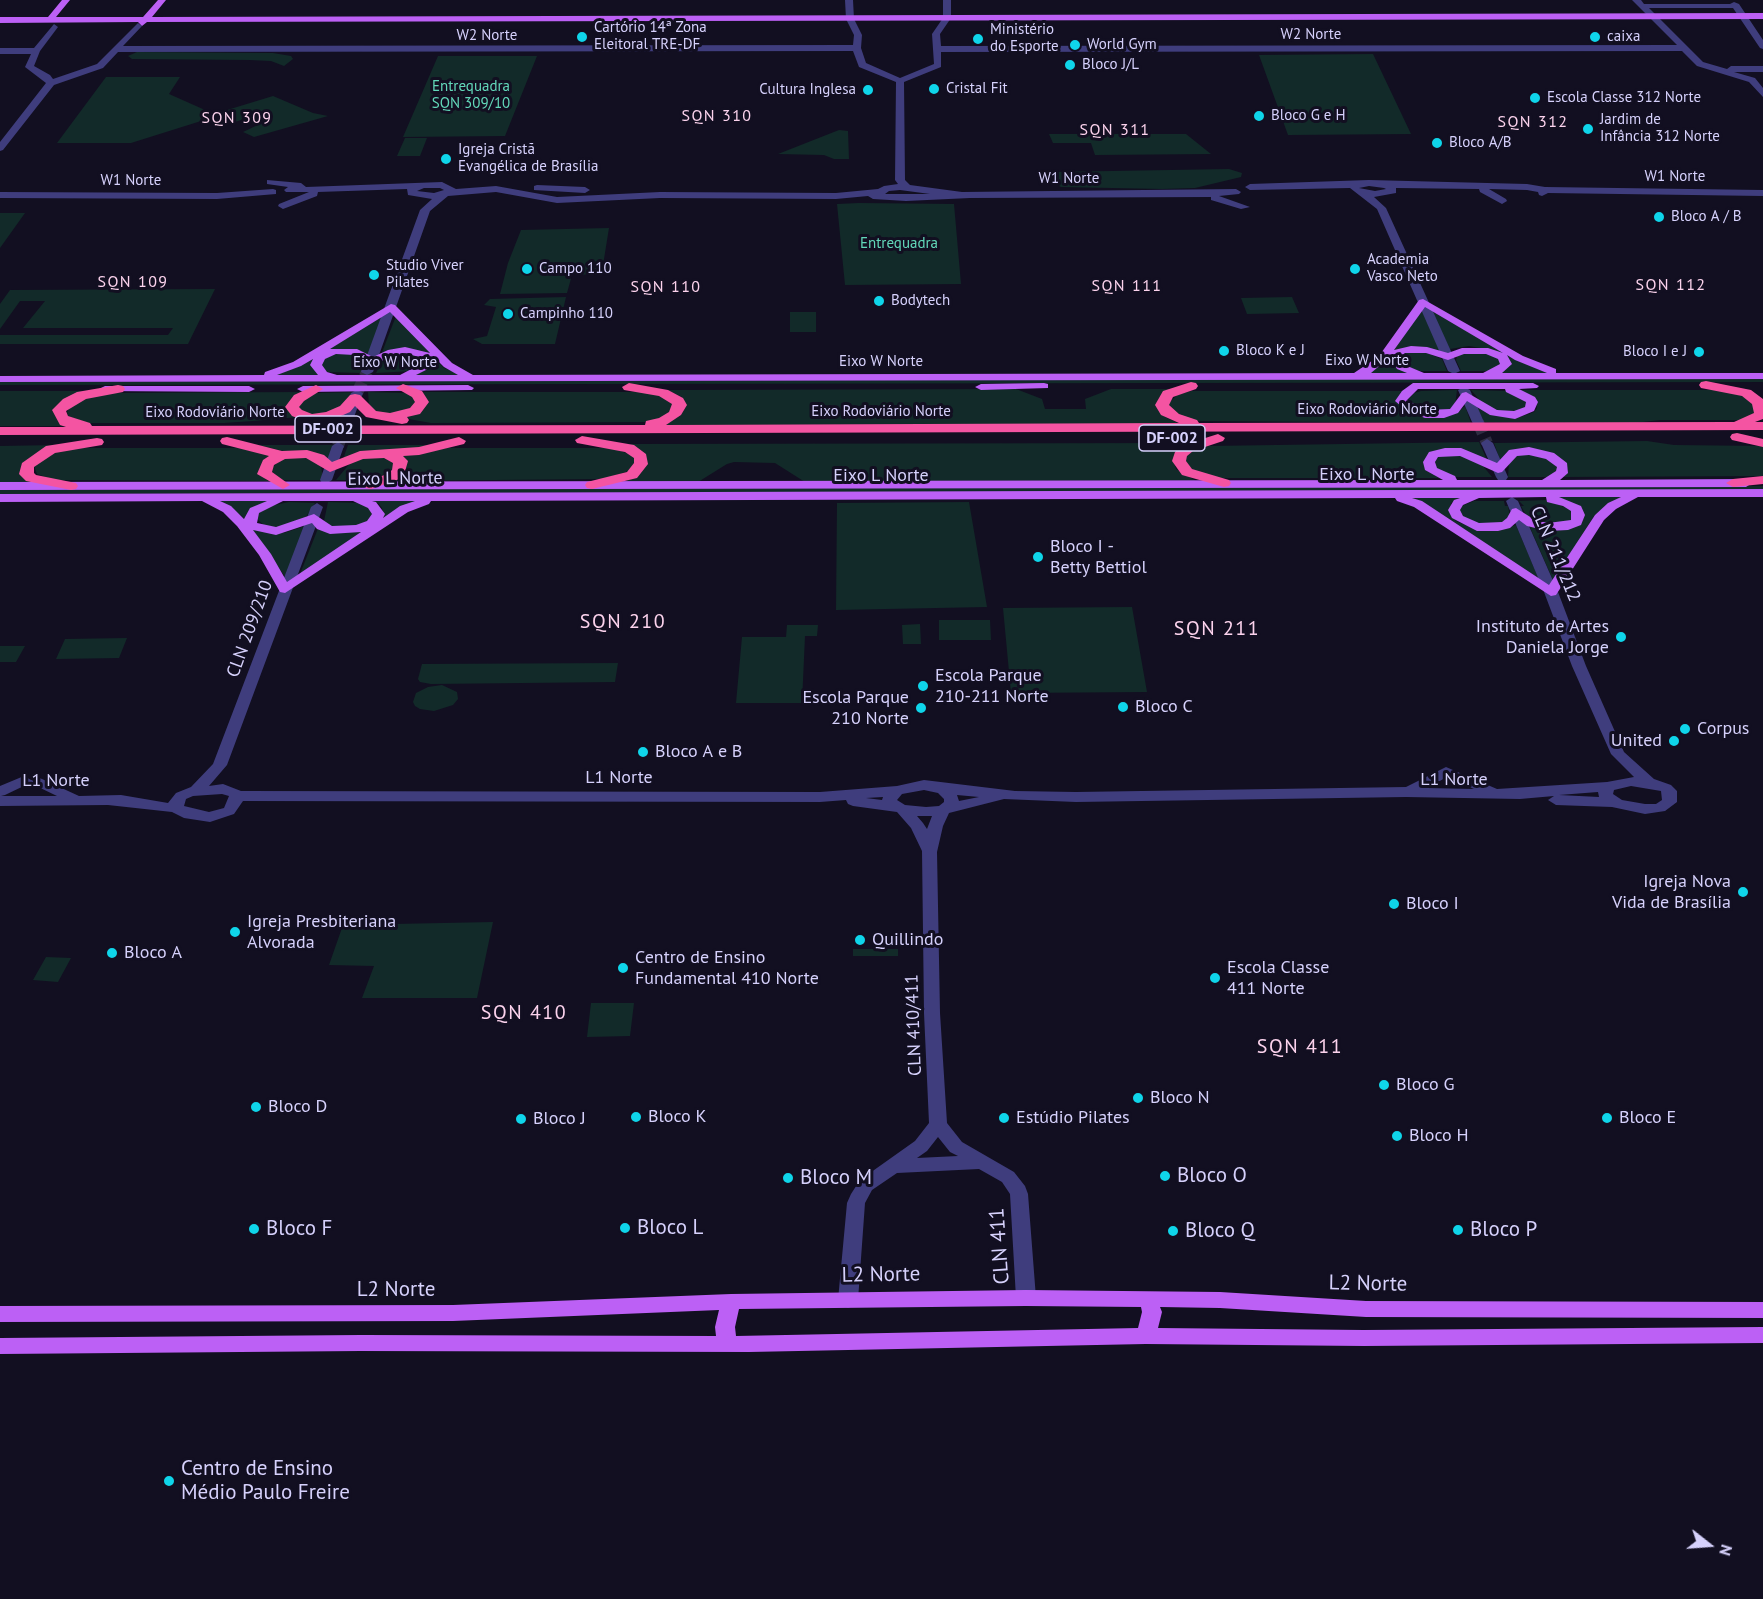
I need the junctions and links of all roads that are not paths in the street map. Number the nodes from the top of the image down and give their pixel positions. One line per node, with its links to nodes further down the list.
1 (66, 0): 20 (main road)
2 (162, 0): 21 (main road)
3 (849, 0): 18 (street)
4 (947, 0): 19 (street)
5 (1639, 3): 6 (street); 9 (street)
6 (1733, 3): 16 (street)
7 (1763, 16): 16 (main road)
8 (1564, 17): 9 (main road); 12 (main road); 24 (main road)
9 (1651, 17): 16 (main road); 25 (street)
10 (767, 18): 14 (main road); 17 (main road); 27 (main road)
11 (1006, 18): 12 (main road); 19 (main road); 23 (main road)
12 (1050, 18): 28 (main road)
13 (201, 19): 14 (main road); 21 (main road); 30 (main road)
14 (227, 19): 26 (main road)
15 (0, 20): 20 (main road)
16 (1746, 20): 22 (main road); 25 (main road); 31 (street)
17 (778, 22): 18 (main road); 27 (main road)
18 (852, 22): 19 (main road); 32 (street)
19 (944, 22): 23 (main road); 35 (street)
20 (52, 23): 21 (main road); 29 (main road); 37 (street)
21 (142, 23): 30 (main road); 34 (street)
22 (1763, 24)
23 (972, 25): 28 (main road)
24 (1534, 25): 25 (main road); 28 (main road)
25 (1663, 25): 33 (street)
26 (217, 26): 27 (main road); 30 (main road)
27 (743, 26)
28 (1018, 26)
29 (0, 27)
30 (173, 27)
31 (1763, 46)
32 (857, 48): 34 (street, W2 Norte); 40 (street)
33 (1685, 48): 35 (street, W2 Norte); 39 (street)
34 (118, 49): 43 (street)
35 (937, 49): 38 (street)
36 (0, 51): 37 (street)
37 (36, 51): 42 (street)
38 (931, 69): 40 (street); 45 (street)
39 (1713, 69): 41 (street); 44 (street)
40 (873, 70): 45 (street)
41 (1763, 71): 44 (street)
42 (38, 72): 43 (street); 46 (street)
43 (87, 72): 46 (street)
44 (1752, 80): 47 (street)
45 (900, 81): 51 (street)
46 (51, 83): 48 (street)
47 (1763, 94)
48 (0, 148)
49 (1541, 177): 61 (street)
50 (270, 182): 56 (street)
51 (900, 185): 67 (street); 71 (street)
52 (1251, 185): 57 (street); 58 (street); 58 (street)
53 (542, 188): 54 (street); 70 (street); 73 (street)
54 (496, 189): 63 (street); 73 (street)
55 (1509, 189): 59 (street); 60 (street); 64 (street)
56 (326, 190): 62 (street); 74 (street); 74 (street, W1 Norte)
57 (1235, 190): 68 (street, W1 Norte); 69 (street, W1 Norte)
58 (1359, 190): 59 (street); 77 (street)
59 (1388, 190): 60 (street); 77 (street)
60 (1483, 190): 75 (street)
61 (1571, 190): 64 (street, W1 Norte); 65 (street, W1 Norte)
62 (415, 191): 63 (street); 78 (street)
63 (446, 191): 78 (street)
64 (1542, 191): 65 (street, W1 Norte)
65 (1586, 192): 66 (street, W1 Norte)
66 (1763, 193)
67 (919, 194): 68 (street, W1 Norte); 71 (street, W1 Norte)
68 (1178, 194): 69 (street, W1 Norte)
69 (1191, 194): 76 (street)
70 (623, 195): 71 (street); 73 (street)
71 (884, 195)
72 (0, 196): 74 (street, W1 Norte)
73 (532, 196)
74 (277, 200)
75 (1502, 201)
76 (1245, 207)
77 (1382, 208): 79 (street)
78 (425, 210): 80 (street)
79 (1423, 302): 81 (street); 86 (main road); 89 (main road)
80 (391, 307): 82 (street); 88 (main road); 92 (main road)
81 (1448, 357): 83 (street); 84 (main road); 85 (main road)
82 (370, 367): 90 (main road); 93 (main road)
83 (1454, 371)
84 (1486, 375): 85 (main road, Eixo W Norte); 86 (main road, Eixo W Norte)
85 (1425, 376): 89 (main road, Eixo W Norte)
86 (1576, 376): 87 (main road, Eixo W Norte)
87 (1763, 376)
88 (479, 377): 89 (main road, Eixo W Norte); 93 (main road, Eixo W Norte)
89 (1355, 377)
90 (336, 378): 92 (main road, Eixo W Norte); 93 (main road, Eixo W Norte)
91 (0, 379): 92 (main road, Eixo W Norte)
92 (252, 379)
93 (400, 383): 99 (main road, Eixo W Norte); 100 (main road, Eixo W Norte); 106 (highway)
94 (1706, 385): 95 (main road, Eixo W Norte); 98 (main road, Eixo W Norte); 109 (highway)
95 (1763, 385)
96 (1191, 386): 97 (main road, Eixo W Norte); 99 (main road, Eixo W Norte); 111 (highway)
97 (1414, 386): 98 (main road, Eixo W Norte); 103 (main road)
98 (1496, 386): 103 (main road)
99 (629, 387): 113 (highway)
100 (316, 388): 102 (main road, Eixo W Norte); 105 (highway)
101 (0, 389): 102 (main road, Eixo W Norte)
102 (118, 389): 114 (highway)
103 (1465, 392): 107 (street)
104 (356, 396): 105 (highway); 106 (highway); 108 (street)
105 (311, 418): 112 (highway)
106 (389, 418): 116 (highway)
107 (1478, 422)
108 (345, 425)
109 (1700, 426): 110 (highway, Eixo Rodoviário Norte / DF-002); 111 (highway, Eixo Rodoviário Norte / DF-002)
110 (1763, 426)
111 (1262, 427): 113 (highway, Eixo Rodoviário Norte / DF-002)
112 (204, 429): 114 (highway, Eixo Rodoviário Norte / DF-002); 116 (highway, Eixo Rodoviário Norte / DF-002)
113 (607, 429): 116 (highway, Eixo Rodoviário Norte / DF-002)
114 (113, 430): 115 (highway, Eixo Rodoviário Norte / DF-002)
115 (0, 431)
116 (455, 435): 120 (highway, Eixo Rodoviário Norte / DF-002); 121 (highway, Eixo Rodoviário Norte / DF-002); 127 (highway)
117 (1737, 437): 118 (highway, Eixo Rodoviário Norte / DF-002); 119 (highway, Eixo Rodoviário Norte / DF-002); 125 (highway)
118 (1763, 437)
119 (1218, 438): 120 (highway, Eixo Rodoviário Norte / DF-002); 134 (highway)
120 (582, 440): 137 (highway)
121 (227, 441): 123 (highway, Eixo Rodoviário Norte / DF-002); 128 (highway)
122 (0, 442): 123 (highway, Eixo Rodoviário Norte / DF-002)
123 (97, 442): 139 (highway)
124 (1487, 443): 129 (street)
125 (1763, 443)
126 (338, 446): 130 (street)
127 (387, 453): 130 (highway); 136 (highway)
128 (282, 455): 130 (highway); 140 (highway)
129 (1500, 473): 131 (main road); 132 (main road)
130 (328, 474)
131 (1463, 482): 132 (main road, Eixo L Norte); 134 (main road, Eixo L Norte)
132 (1547, 482): 135 (main road, Eixo L Norte)
133 (1763, 482): 135 (highway)
134 (1224, 483): 137 (main road, Eixo L Norte)
135 (1733, 483)
136 (370, 485): 137 (main road, Eixo L Norte); 140 (main road, Eixo L Norte)
137 (592, 485)
138 (0, 486): 139 (main road, Eixo L Norte)
139 (70, 486): 140 (main road, Eixo L Norte)
140 (286, 491): 147 (main road, Eixo L Norte); 149 (main road, Eixo L Norte); 151 (main road)
141 (1381, 493): 143 (main road, Eixo L Norte); 146 (main road, Eixo L Norte); 153 (main road)
142 (1763, 493): 145 (main road, Eixo L Norte)
143 (1480, 494): 144 (main road, Eixo L Norte); 150 (main road)
144 (1534, 494): 145 (main road, Eixo L Norte); 150 (main road)
145 (1640, 494): 153 (main road)
146 (443, 496): 149 (main road, Eixo L Norte); 152 (main road)
147 (196, 497): 148 (main road, Eixo L Norte); 152 (main road)
148 (0, 498)
149 (351, 498): 151 (main road)
150 (1514, 507): 153 (street, CLN 211/212)
151 (316, 513): 152 (street, CLN 209/210)
152 (285, 589): 155 (street, CLN 209/210)
153 (1551, 592): 154 (street, CLN 211/212)
154 (1618, 754): 156 (street, CLN 211/212); 157 (street)
155 (220, 765): 158 (street, CLN 209/210); 160 (street, CLN 209/210)
156 (1650, 783): 157 (street, L1 Norte); 171 (street, L1 Norte)
157 (1611, 785): 164 (street, L1 Norte); 171 (street)
158 (223, 789): 160 (street); 170 (street)
159 (943, 789): 161 (street, L1 Norte); 166 (street, L1 Norte); 174 (street)
160 (196, 791): 172 (street)
161 (897, 791): 167 (street, L1 Norte); 173 (street)
162 (0, 792): 169 (street)
163 (1407, 792): 164 (street, L1 Norte); 164 (street); 165 (street, L1 Norte)
164 (1502, 794)
165 (1295, 795): 166 (street, L1 Norte); 171 (street, L1 Norte)
166 (1015, 796): 174 (street, L1 Norte)
167 (820, 797): 170 (street, L1 Norte); 173 (street, L1 Norte)
168 (0, 801): 169 (street, L1 Norte)
169 (83, 801): 172 (street, L1 Norte)
170 (235, 801): 172 (street)
171 (1613, 801)
172 (179, 802)
173 (898, 808): 174 (street, L1 Norte); 175 (street, CLN 410/411)
174 (945, 809): 175 (street, CLN 410/411)
175 (929, 852): 176 (street, CLN 410/411)
176 (938, 1124): 177 (street, CLN 411); 178 (street)
177 (979, 1162): 178 (street); 179 (street, CLN 411)
178 (895, 1166): 181 (street)
179 (1026, 1298): 180 (main road, L2 Norte); 181 (main road, L2 Norte)
180 (1148, 1298): 183 (main road, L2 Norte); 188 (main road)
181 (848, 1300): 182 (main road, L2 Norte)
182 (731, 1302): 184 (main road, L2 Norte); 189 (main road)
183 (1763, 1310)
184 (0, 1314)
185 (1763, 1321): 186 (main road)
186 (1763, 1330)
187 (1763, 1335): 188 (main road)
188 (1146, 1336): 189 (main road)
189 (727, 1344): 190 (main road)
190 (0, 1346)

